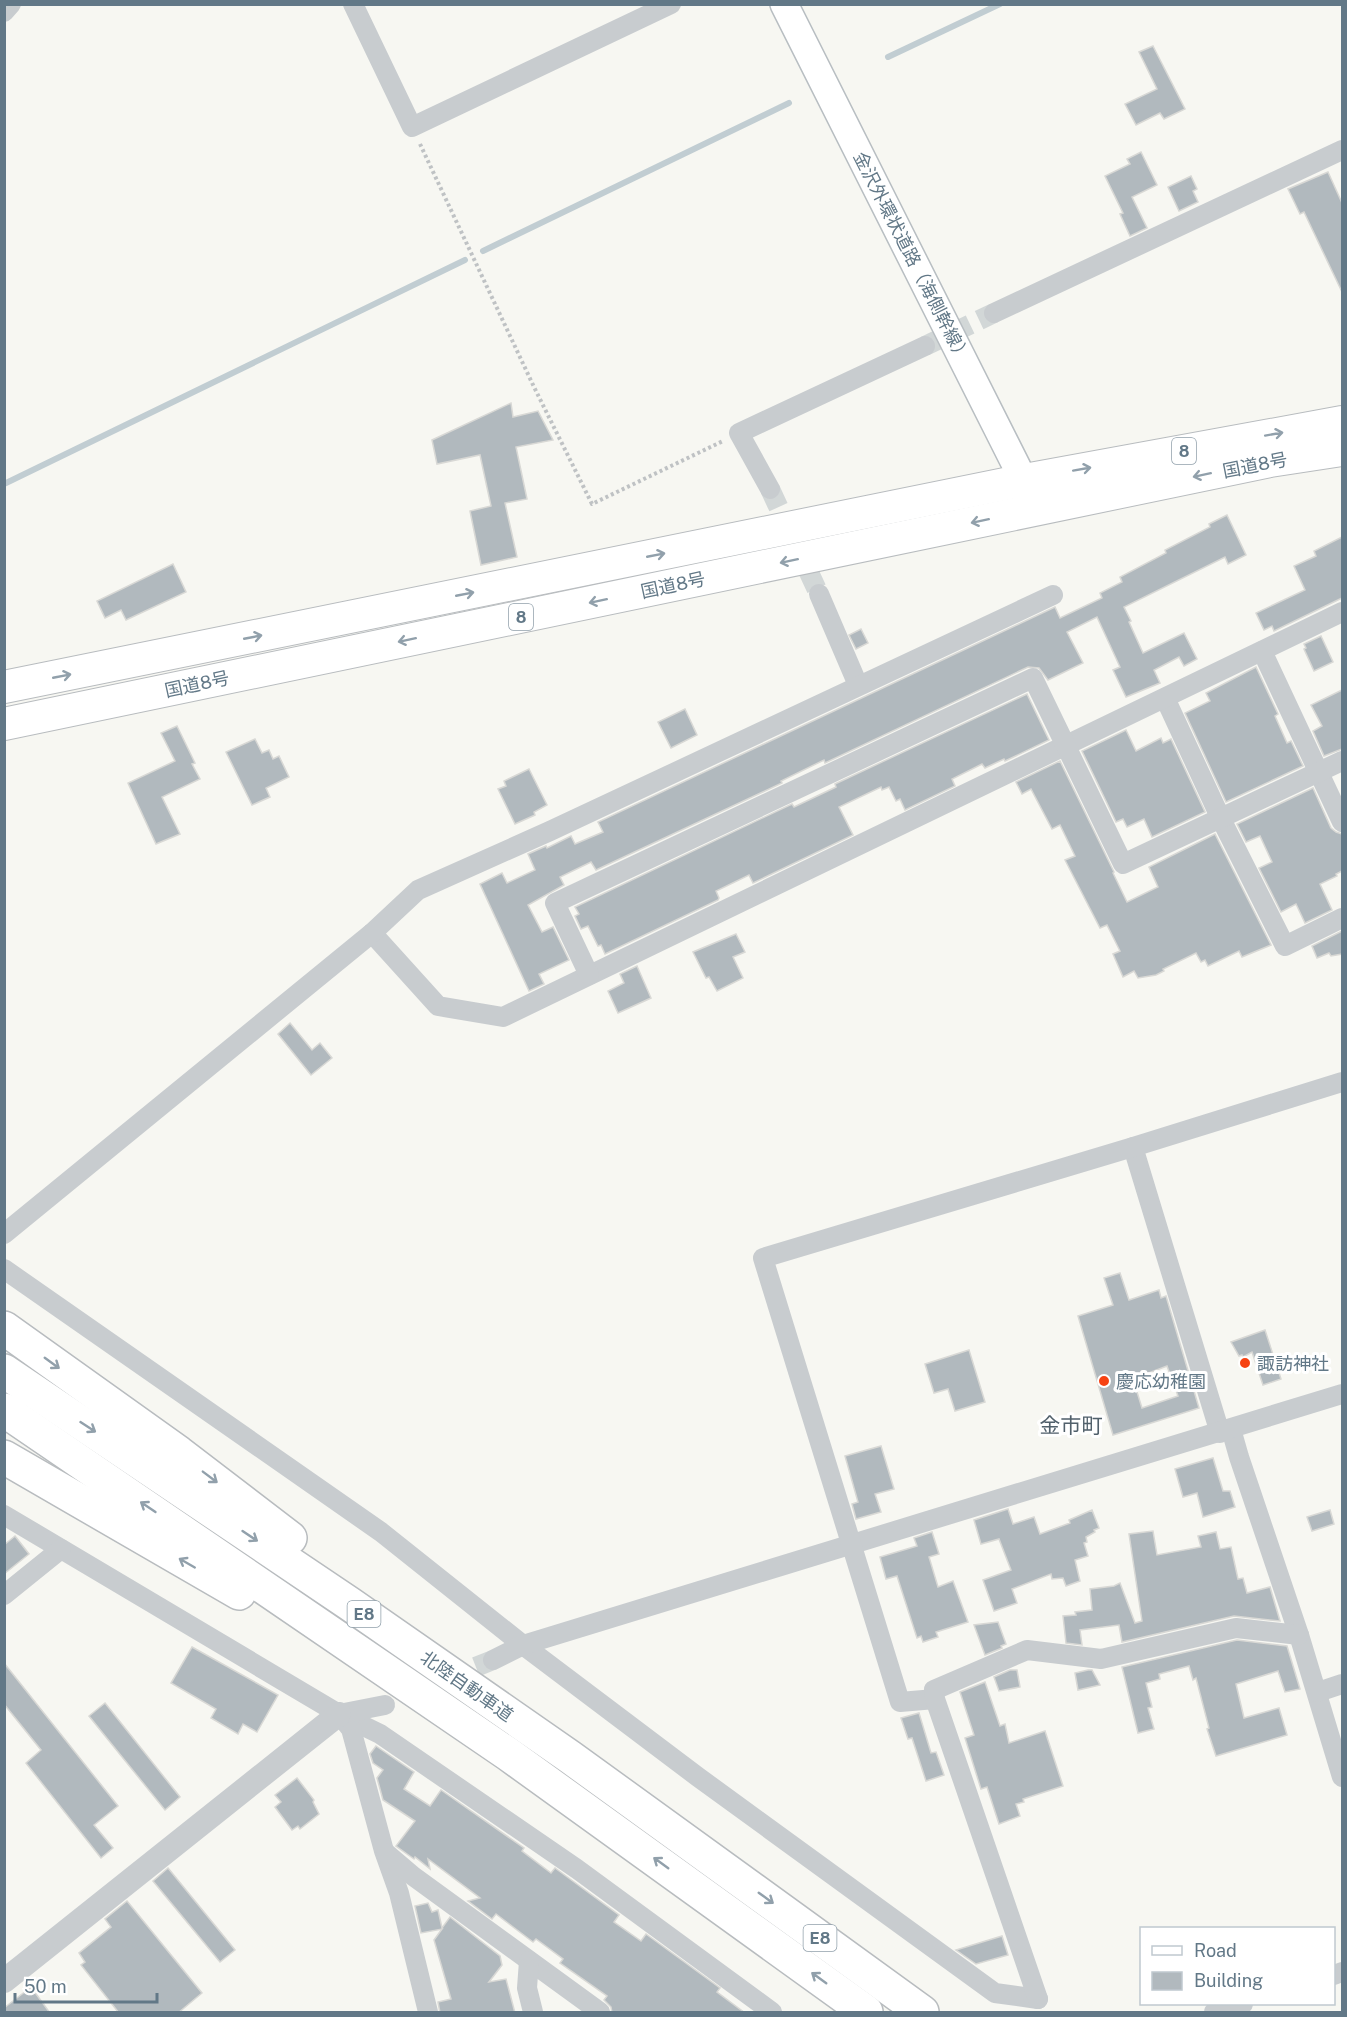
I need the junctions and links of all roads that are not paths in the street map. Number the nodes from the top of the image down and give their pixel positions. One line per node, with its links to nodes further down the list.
1 (11, 4): 5 (street)
2 (353, 4): 3 (street)
3 (671, 4)
4 (784, 4): 11 (main road, 金沢外環状道路（海側幹線）)
5 (4, 12)
6 (1342, 150): 7 (street)
7 (994, 313)
8 (925, 346): 12 (street)
9 (1342, 422): 11 (highway, 国道8号 / 8, one-way to 9)
10 (1342, 450): 13 (highway, 国道8号 / 8, one-way to 13)
11 (1024, 480): 13 (main road, 金沢外環状道路（海側幹線）); 19 (highway, 国道8号 / 8, one-way to 11)
12 (770, 489)
13 (1037, 510): 21 (highway, 国道8号 / 8, one-way to 21)
14 (819, 594): 18 (street)
15 (1053, 595): 18 (street)
16 (1342, 612): 17 (street)
17 (1262, 651): 20 (street); 24 (street)
18 (858, 685): 28 (street)
19 (4, 687)
20 (1165, 698): 22 (street); 25 (street)
21 (4, 724)
22 (1066, 745): 25 (street); 29 (street); 29 (street)
23 (1342, 761): 24 (street)
24 (1318, 773): 25 (street); 26 (street)
25 (1221, 819): 27 (street)
26 (1342, 822)
27 (1342, 918)
28 (372, 933): 29 (street); 32 (street)
29 (589, 975)
30 (1342, 1082): 31 (street)
31 (1133, 1147): 38 (street); 41 (street)
32 (4, 1234)
33 (4, 1269): 45 (street)
34 (4, 1328): 55 (highway, one-way to 55)
35 (4, 1371): 55 (highway, 北陸自動車道 / E8, one-way to 55)
36 (1342, 1394): 38 (street)
37 (4, 1410): 52 (highway, 北陸自動車道 / E8, one-way to 37)
38 (1226, 1431): 41 (street); 44 (street)
39 (4, 1458): 52 (highway, one-way to 39)
40 (4, 1515): 42 (street)
41 (851, 1545): 45 (street); 49 (street)
42 (61, 1549): 43 (street); 51 (street)
43 (4, 1595)
44 (1299, 1635): 48 (street); 49 (street)
45 (523, 1645): 46 (street); 58 (street)
46 (493, 1659)
47 (1342, 1684): 48 (street)
48 (1318, 1692): 53 (street)
49 (935, 1700): 58 (street)
50 (385, 1705): 51 (street)
51 (339, 1714): 54 (street); 57 (street); 63 (street)
52 (508, 1754): 64 (highway, 北陸自動車道 / E8, one-way to 52)
53 (1342, 1777)
54 (384, 1851): 56 (street); 60 (street)
55 (718, 1864): 65 (highway, 北陸自動車道 / E8, one-way to 65)
56 (529, 1961): 61 (street); 62 (street)
57 (4, 1981)
58 (1038, 1999): 66 (street)
59 (1239, 2005): 67 (street)
60 (428, 2013)
61 (533, 2013)
62 (600, 2013)
63 (772, 2013)
64 (866, 2013)
65 (922, 2013)
66 (1016, 2013)
67 (1214, 2013)

